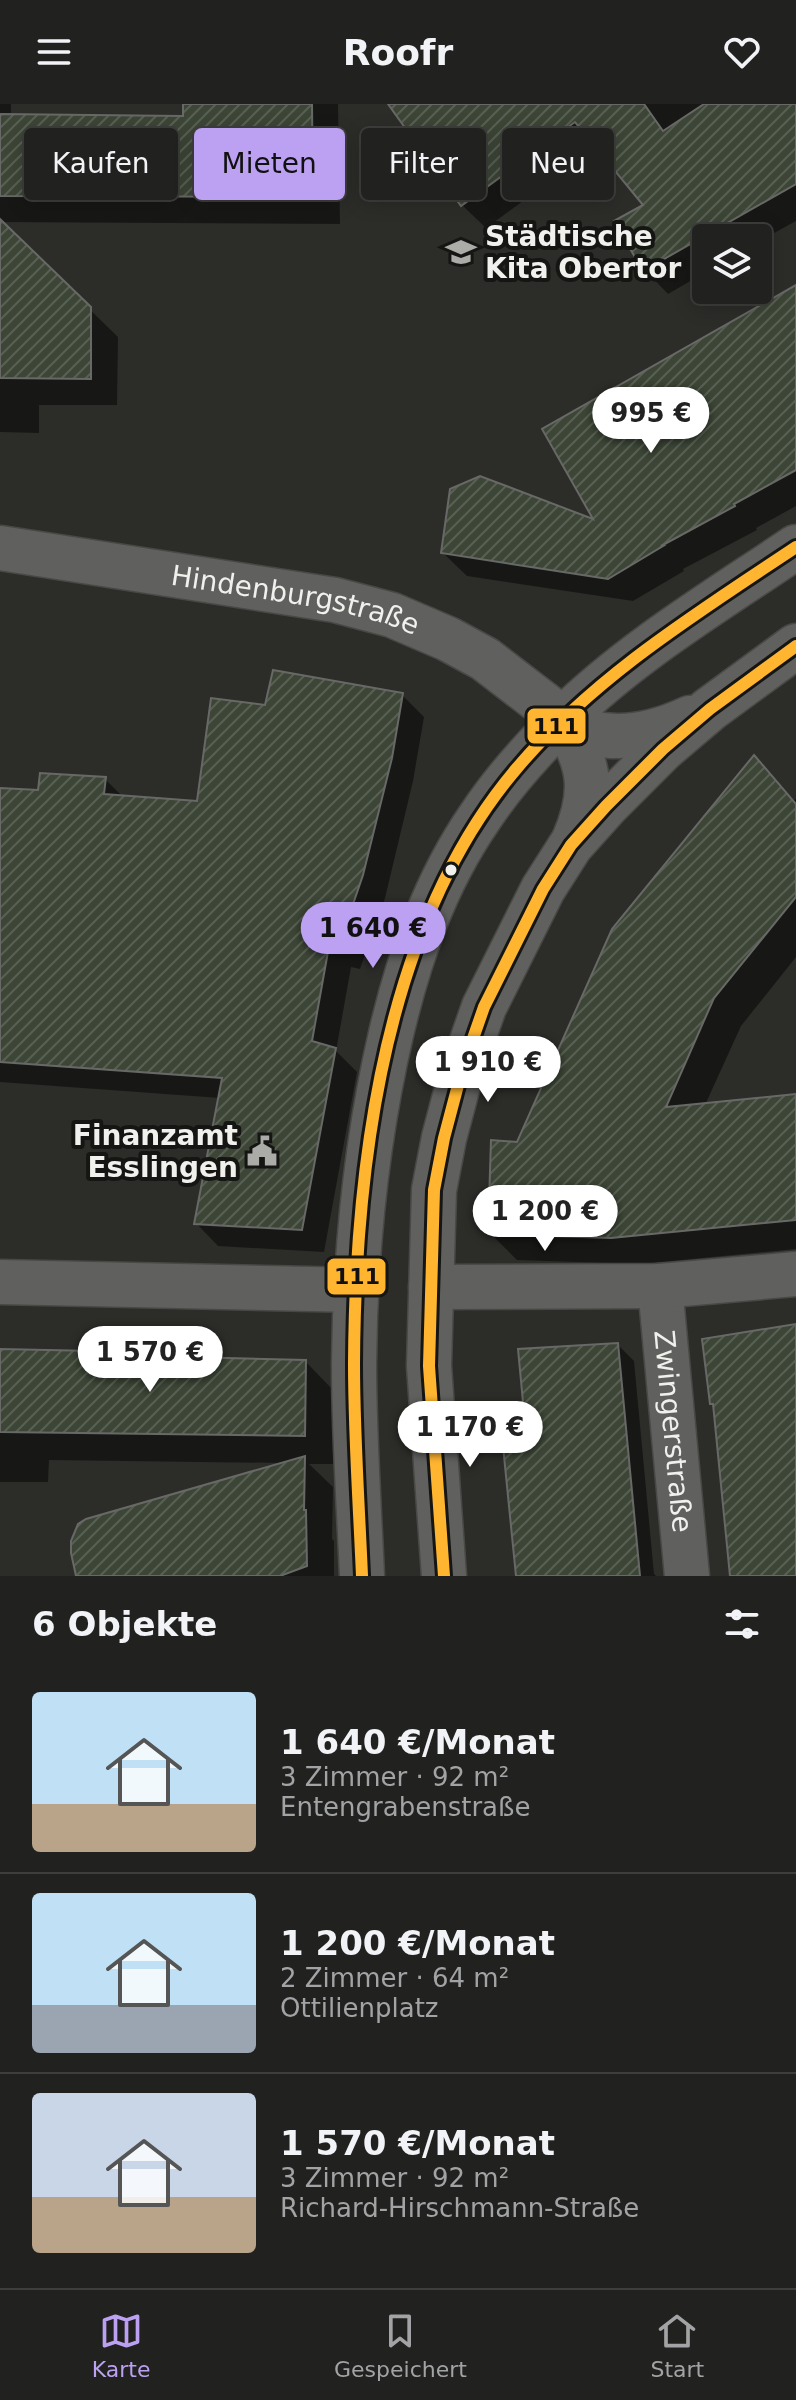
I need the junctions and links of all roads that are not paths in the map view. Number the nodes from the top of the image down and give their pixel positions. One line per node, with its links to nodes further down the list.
1 (796, 547): 5 (main road)
2 (0, 548): 5 (main road, Hindenburgstraße)
3 (796, 646): 4 (main road)
4 (710, 709): 5 (main road); 6 (main road)
5 (563, 719): 6 (main road); 11 (main road)
6 (571, 845): 10 (main road)
7 (796, 1274): 9 (main road)
8 (0, 1282): 11 (main road)
9 (660, 1286): 10 (main road); 14 (main road, Zwingerstraße)
10 (431, 1287): 13 (main road)
11 (357, 1290): 12 (main road)
12 (362, 1576)
13 (444, 1576)
14 (687, 1576)

